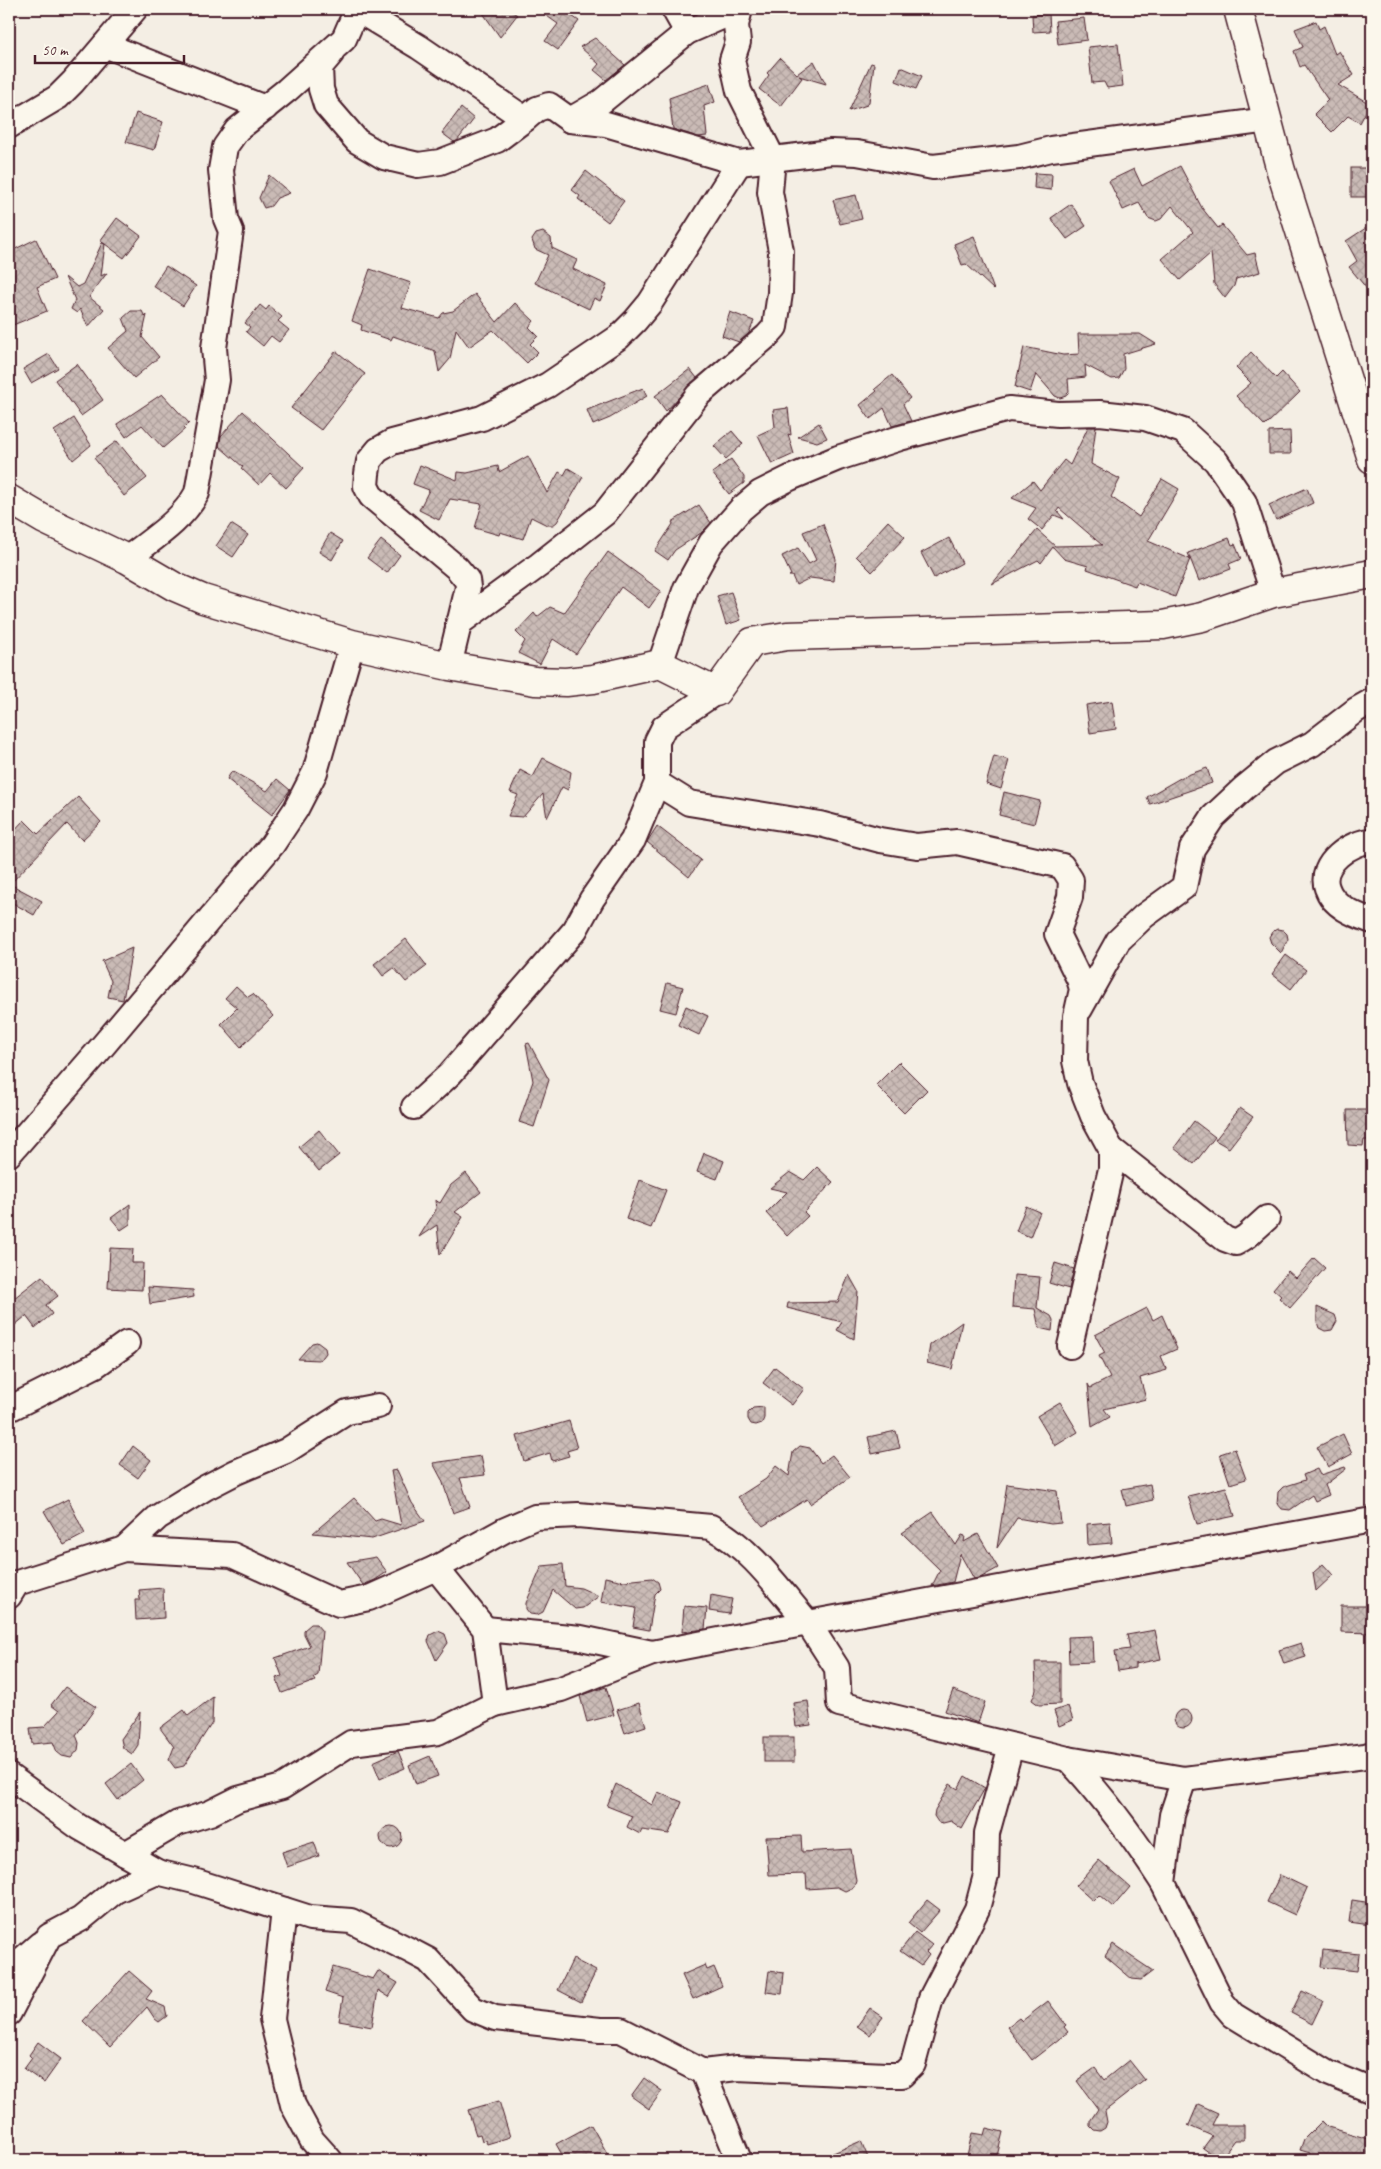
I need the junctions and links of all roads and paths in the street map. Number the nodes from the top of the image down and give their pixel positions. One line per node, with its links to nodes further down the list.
1 (135, 9): 8 (street)
2 (356, 9): 7 (street); 10 (street)
3 (674, 9): 6 (street)
4 (740, 9): 6 (street); 14 (street)
5 (1238, 9): 12 (street)
6 (686, 32): 11 (street)
7 (344, 39): 9 (street); 10 (street)
8 (105, 45): 9 (street); 13 (street)
9 (265, 108): 18 (street)
10 (525, 118): 11 (street)
11 (570, 120): 15 (street)
12 (1268, 120): 14 (street); 16 (street)
13 (9, 126)
14 (773, 159): 15 (street); 21 (street)
15 (739, 163): 21 (street)
16 (1372, 458)
17 (9, 499): 18 (street)
18 (127, 559): 22 (street)
19 (1372, 574): 20 (street)
20 (1273, 593): 23 (street); 25 (street)
21 (458, 624): 24 (street)
22 (352, 644): 24 (street); 33 (street)
23 (660, 664): 24 (street); 25 (street)
24 (449, 666)
25 (716, 692): 27 (street)
26 (1372, 701): 30 (street)
27 (657, 783): 30 (street); 31 (street)
28 (1372, 841): 29 (street)
29 (1372, 921)
30 (1076, 1016): 32 (street)
31 (414, 1107)
32 (1110, 1149): 34 (street); 36 (street)
33 (9, 1154)
34 (1267, 1218)
35 (127, 1344): 38 (street)
36 (1070, 1346)
37 (378, 1406): 40 (street)
38 (9, 1409)
39 (1372, 1520): 43 (street)
40 (124, 1549): 41 (street); 42 (street)
41 (436, 1568): 43 (street); 44 (street)
42 (11, 1586)
43 (808, 1623): 45 (street); 47 (street)
44 (485, 1629): 45 (street); 46 (street)
45 (652, 1652): 46 (street)
46 (495, 1704): 52 (street)
47 (1011, 1746): 49 (street); 59 (street)
48 (1372, 1754): 51 (street)
49 (1068, 1759): 51 (street); 54 (street)
50 (9, 1776): 52 (street)
51 (1184, 1779): 54 (street)
52 (125, 1854): 53 (street)
53 (157, 1872): 55 (street); 56 (street)
54 (1163, 1883): 60 (street)
55 (284, 1910): 59 (street); 61 (street)
56 (49, 1936): 57 (street); 58 (street)
57 (9, 1971)
58 (9, 2013)
59 (703, 2072): 62 (street)
60 (1372, 2091)
61 (330, 2160)
62 (739, 2160)

